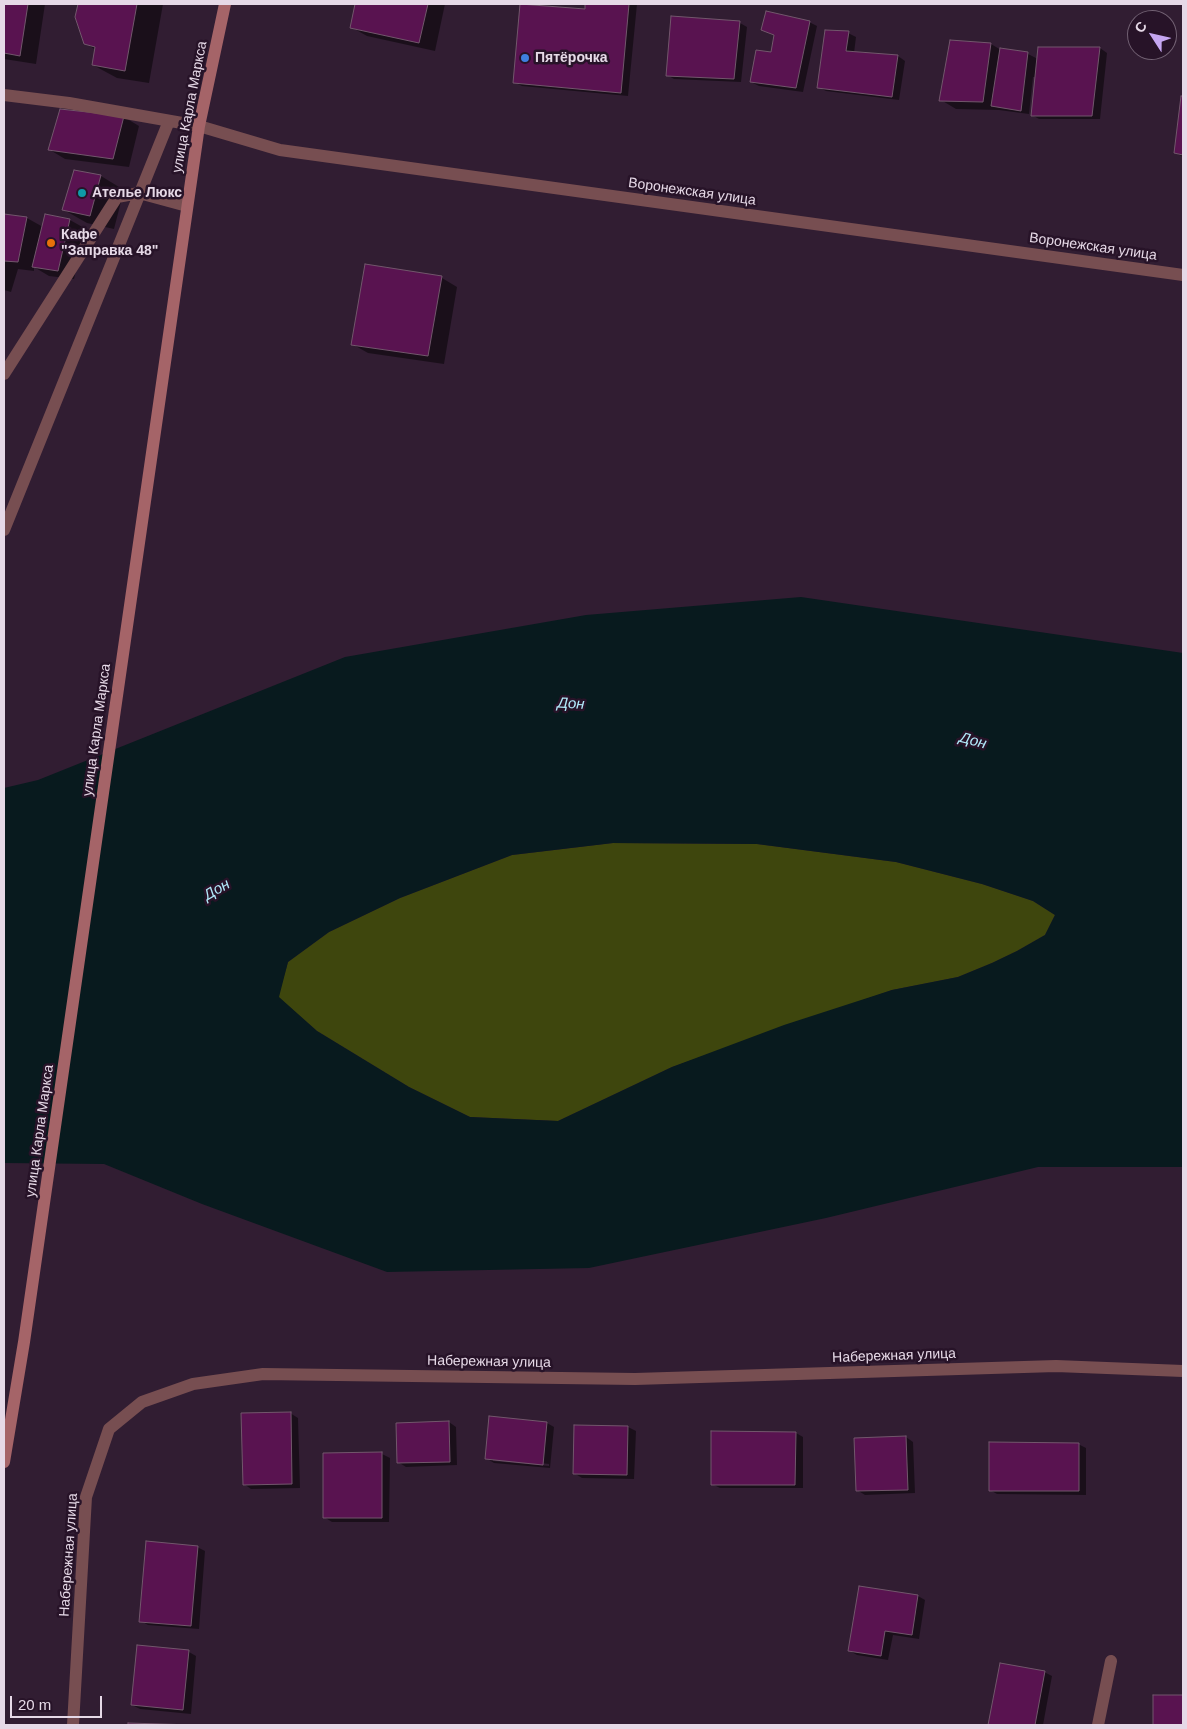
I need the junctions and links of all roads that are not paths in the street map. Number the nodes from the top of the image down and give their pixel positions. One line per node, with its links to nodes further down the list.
1 (225, 4): 4 (main road, улица Карла Маркса)
2 (4, 95): 3 (street, Воронежская улица)
3 (168, 121): 4 (street, Воронежская улица); 5 (street, улица Карла Маркса)
4 (199, 126): 6 (main road, улица Карла Маркса); 7 (street, Воронежская улица)
5 (140, 193): 6 (street); 8 (street); 10 (street, улица Карла Маркса)
6 (187, 206): 12 (main road, улица Карла Маркса)
7 (1183, 275)
8 (8, 362): 9 (street)
9 (4, 374)
10 (4, 530)
11 (1183, 1371): 14 (street, Набережная улица)
12 (4, 1462)
13 (1111, 1661): 15 (street)
14 (73, 1725)
15 (1098, 1725)

